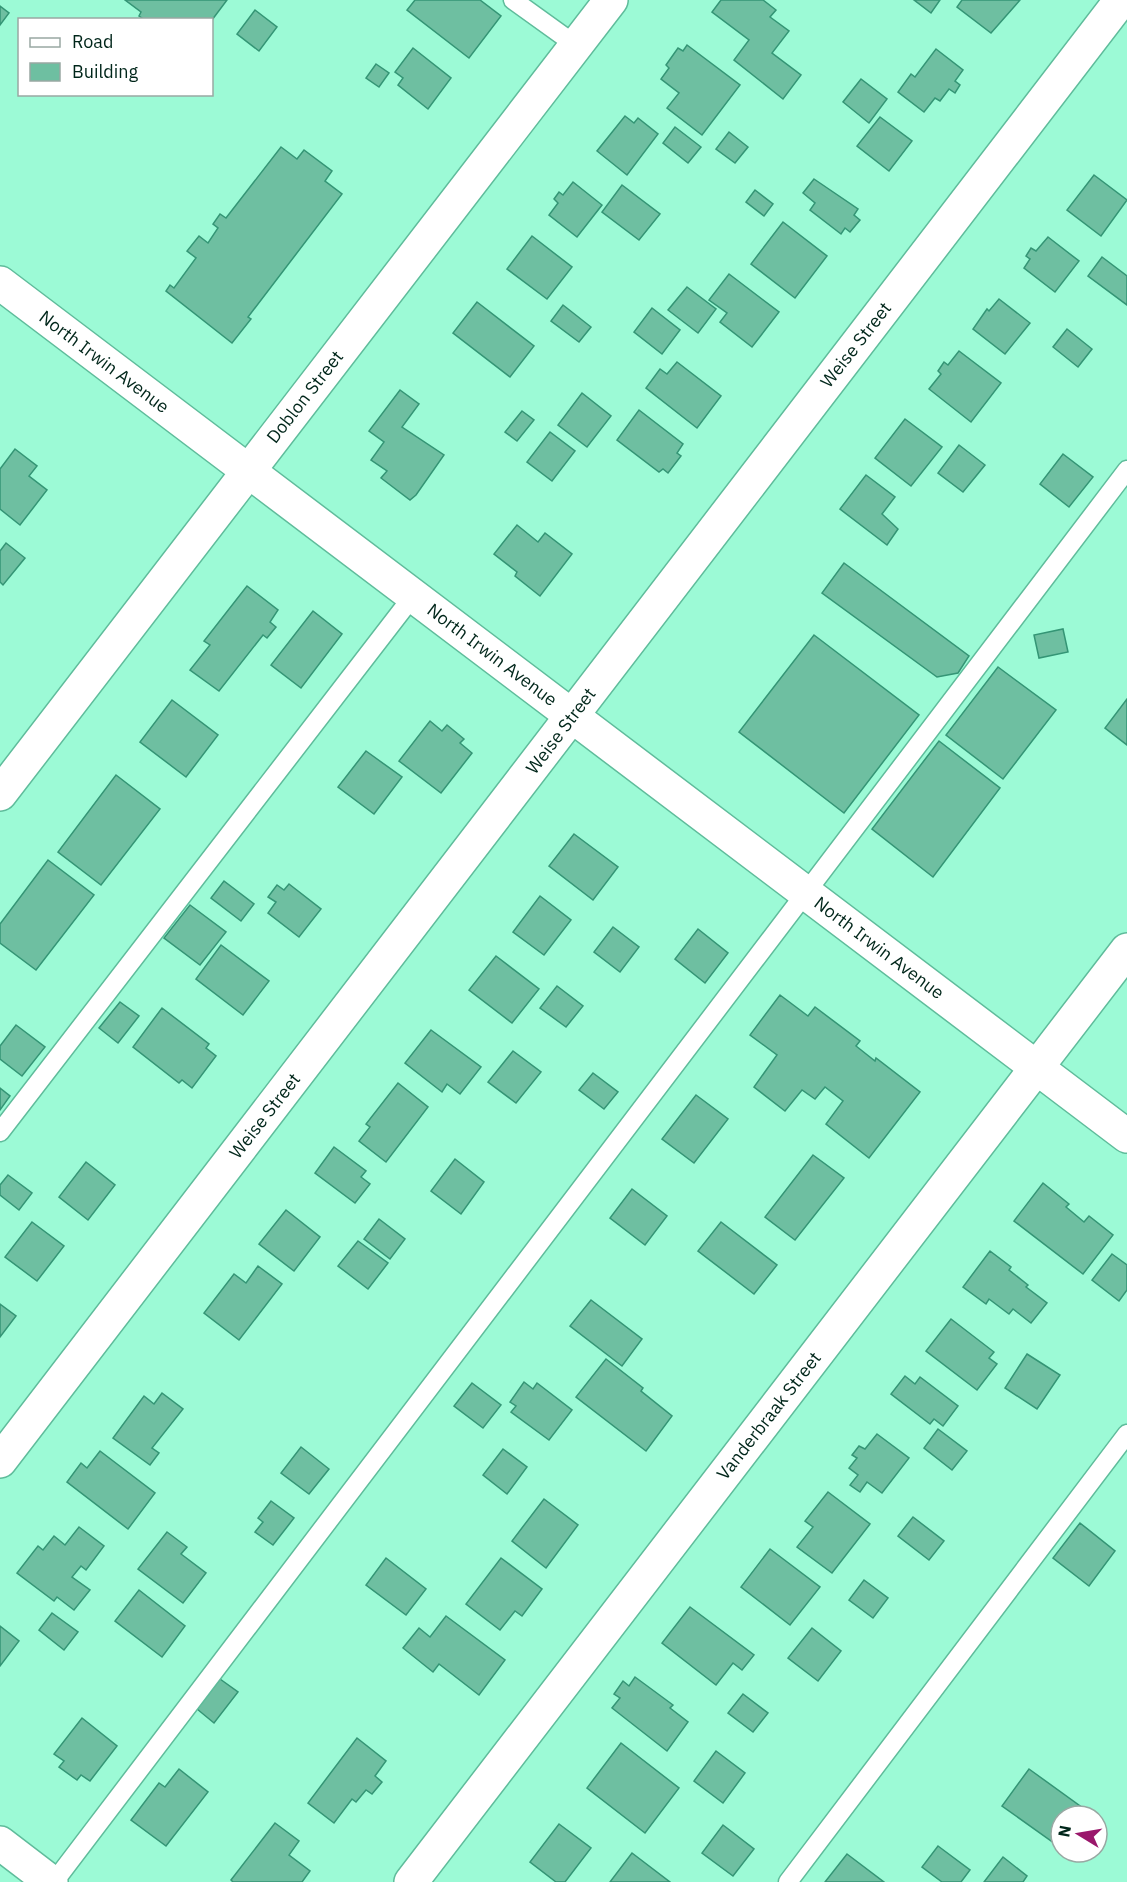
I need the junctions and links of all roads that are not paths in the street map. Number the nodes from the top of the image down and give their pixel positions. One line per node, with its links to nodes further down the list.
1 (513, 0): 4 (lane)
2 (611, 0): 4 (street, Doblon Street)
3 (1121, 0): 9 (street, Weise Street)
4 (576, 46): 7 (street, Doblon Street)
5 (0, 283): 7 (street, North Irwin Avenue)
6 (1127, 470): 11 (lane)
7 (248, 471): 8 (street, North Irwin Avenue); 10 (street, Doblon Street)
8 (413, 596): 9 (street, North Irwin Avenue); 14 (lane)
9 (572, 716): 11 (street, North Irwin Avenue); 17 (street, Weise Street)
10 (0, 794)
11 (805, 892): 13 (street, North Irwin Avenue); 19 (lane)
12 (1127, 950): 13 (street, Vanderbraak Street)
13 (1037, 1067): 15 (street, North Irwin Avenue); 20 (street, Vanderbraak Street)
14 (0, 1132)
15 (1127, 1136)
16 (1127, 1434): 21 (lane)
17 (0, 1461)
18 (0, 1843): 19 (street)
19 (53, 1882)
20 (411, 1882)
21 (788, 1882)

